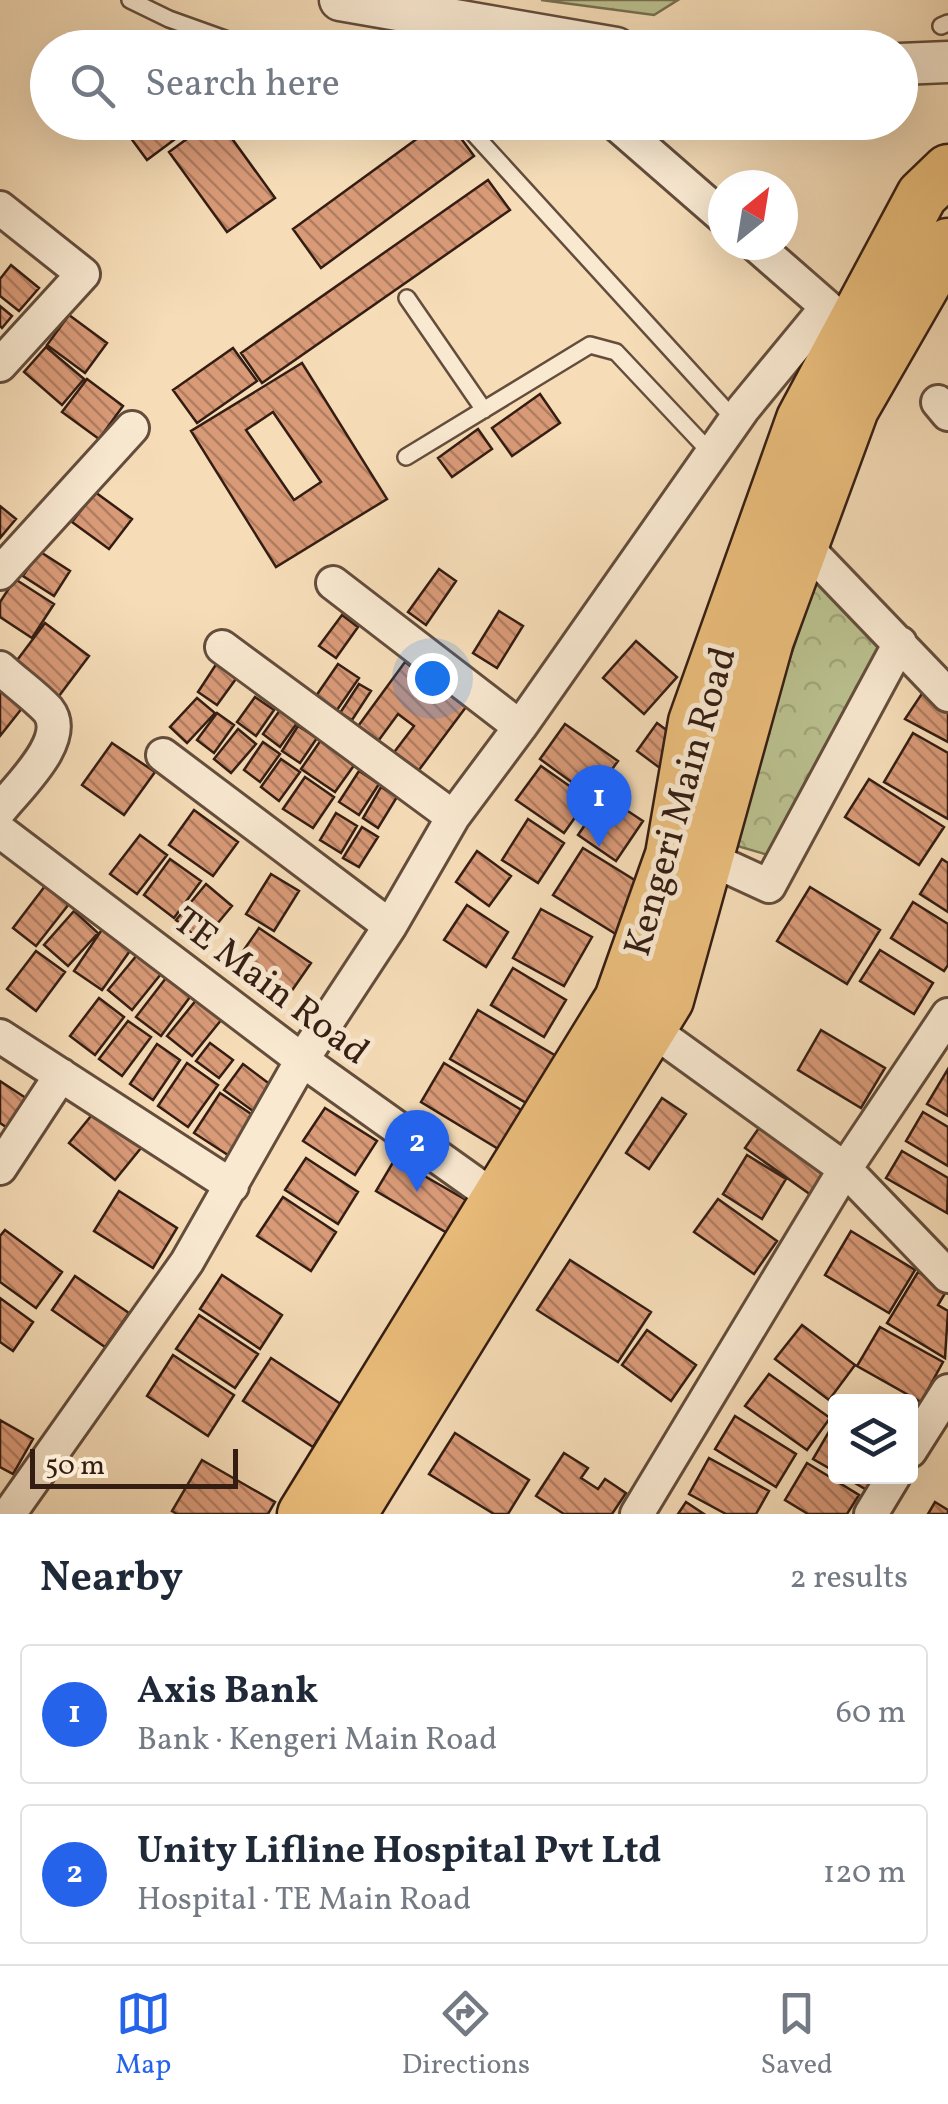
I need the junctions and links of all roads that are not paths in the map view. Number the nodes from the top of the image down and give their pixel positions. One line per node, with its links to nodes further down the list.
1 (130, 0): 3 (lane)
2 (340, 0): 4 (street)
3 (200, 30)
4 (468, 30)
5 (946, 37): 6 (street)
6 (918, 53)
7 (479, 140): 18 (lane)
8 (635, 140): 10 (street)
9 (948, 170): 15 (main road, Kengeri Main Road)
10 (708, 204)
11 (0, 208): 16 (street)
12 (946, 252): 22 (main road, Kengeri Main Road)
13 (775, 260): 15 (street)
14 (407, 298): 17 (lane)
15 (842, 312): 18 (street); 44 (main road, Kengeri Main Road)
16 (0, 365)
17 (484, 410): 20 (lane); 21 (lane)
18 (735, 420): 20 (street)
19 (132, 428): 23 (street)
20 (712, 453): 29 (street)
21 (406, 457)
22 (803, 544): 25 (street); 34 (main road, Kengeri Main Road)
23 (0, 573)
24 (333, 583): 29 (street)
25 (900, 643): 28 (street); 34 (street)
26 (222, 647): 32 (street)
27 (0, 668): 31 (street)
28 (943, 680)
29 (520, 727): 32 (street)
30 (163, 755): 35 (street)
31 (0, 810)
32 (453, 817): 35 (street)
33 (0, 831): 39 (street, TE Main Road)
34 (706, 857): 37 (main road, Kengeri Main Road)
35 (390, 926): 39 (street)
36 (948, 1015): 42 (street)
37 (650, 1028): 42 (street); 44 (main road, Kengeri Main Road)
38 (0, 1036): 40 (street)
39 (302, 1060): 43 (street); 44 (street, TE Main Road)
40 (60, 1075): 41 (street); 43 (street)
41 (0, 1168)
42 (845, 1169): 45 (street); 52 (street)
43 (232, 1186): 49 (street)
44 (514, 1212): 50 (main road, Kengeri Main Road); 51 (main road, Kengeri Main Road)
45 (948, 1276)
46 (948, 1391): 47 (street)
47 (918, 1438)
48 (889, 1484): 53 (street)
49 (9, 1514)
50 (303, 1514)
51 (350, 1514)
52 (638, 1514)
53 (871, 1514)

